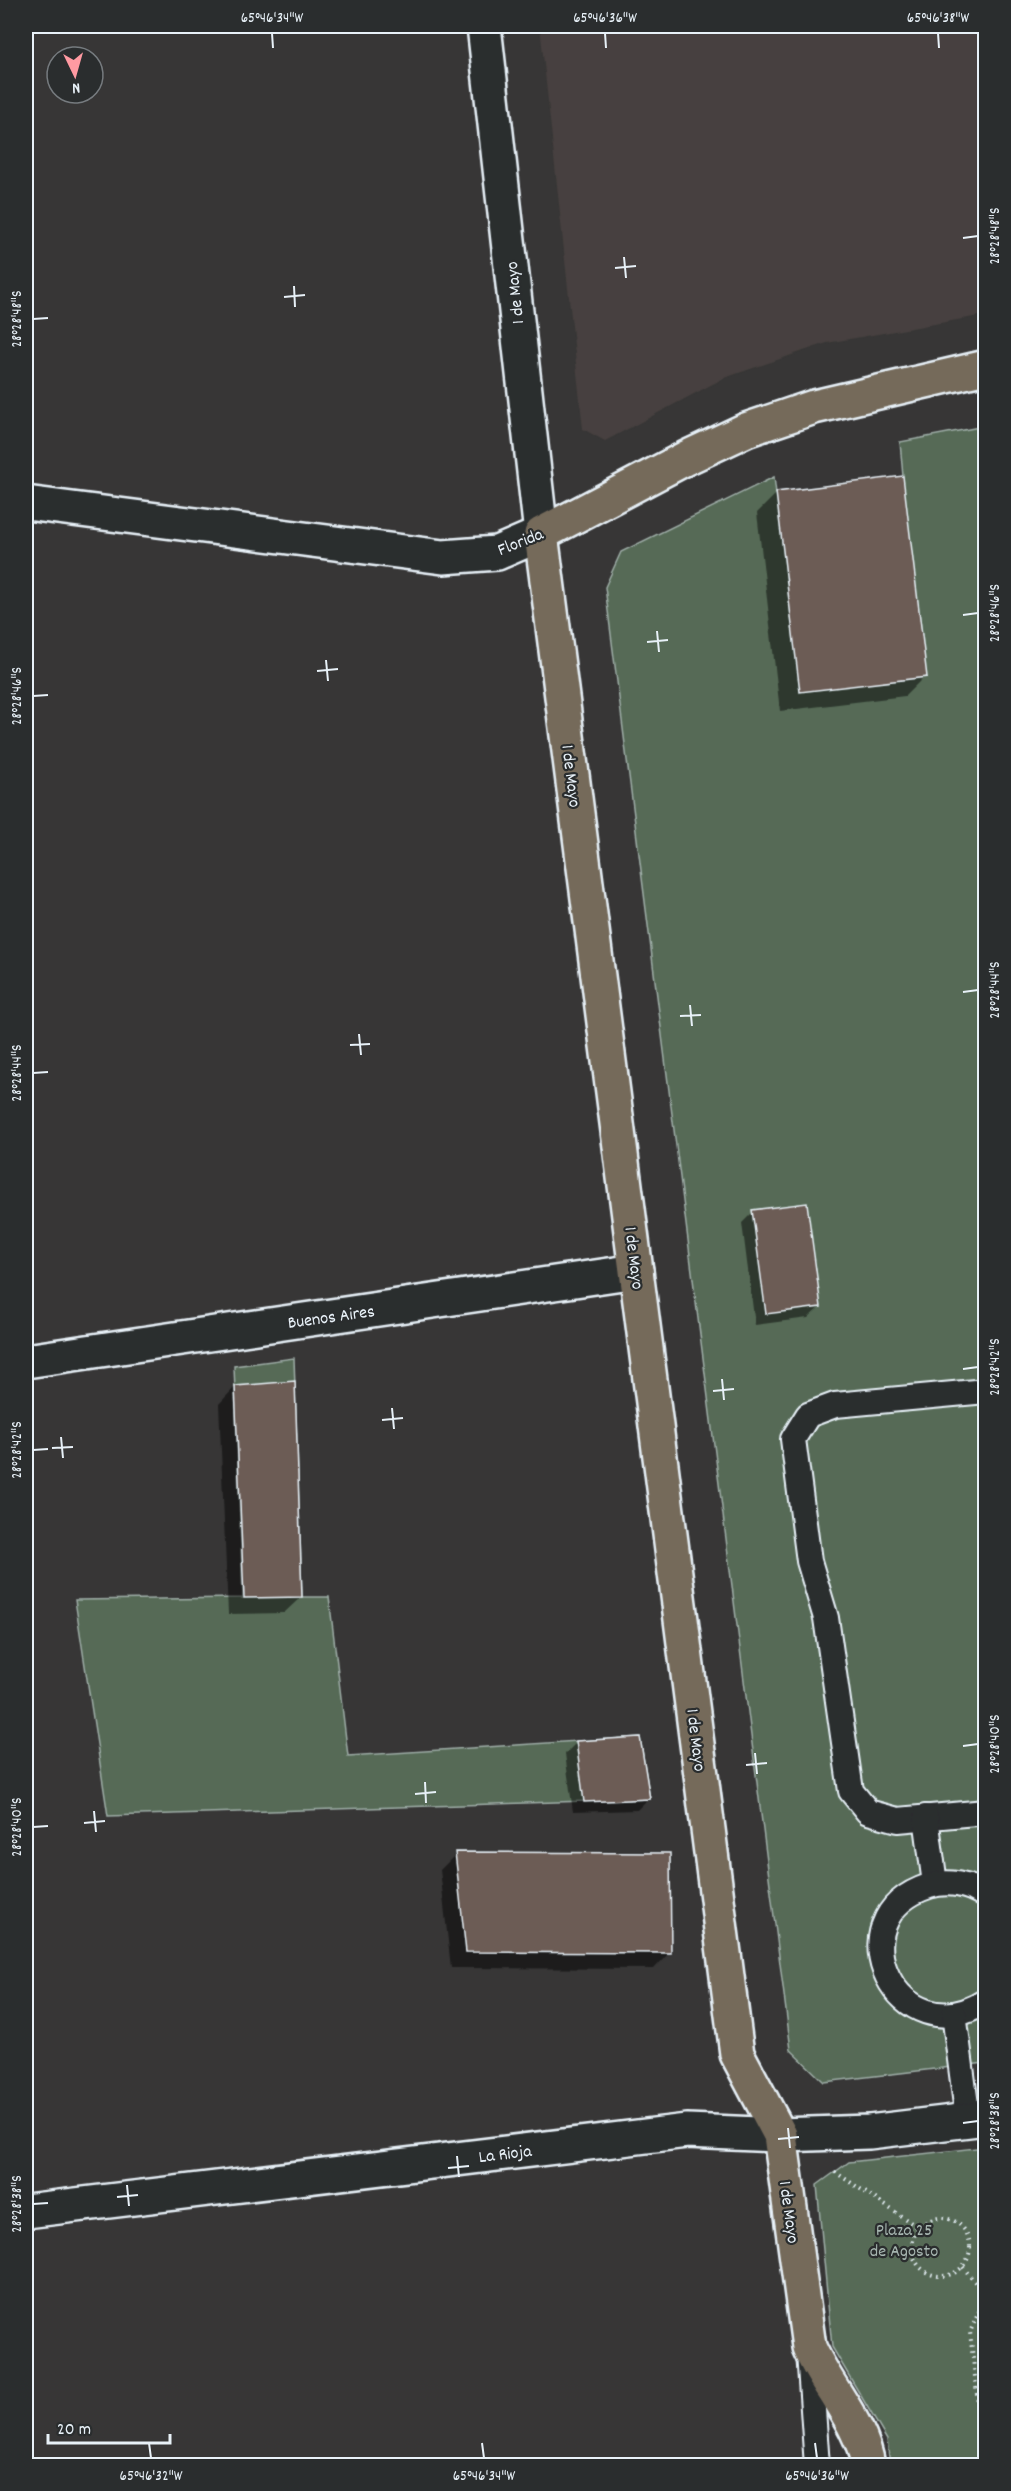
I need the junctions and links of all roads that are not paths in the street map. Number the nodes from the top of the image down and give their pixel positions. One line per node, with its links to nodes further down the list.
1 (484, 26): 4 (street, 1 de Mayo)
2 (986, 367): 4 (main road, Florida)
3 (26, 503): 4 (street, Florida)
4 (541, 534): 5 (main road, 1 de Mayo)
5 (636, 1271): 6 (street, Buenos Aires); 15 (main road, 1 de Mayo)
6 (26, 1361)
7 (986, 1391): 9 (lane)
8 (986, 1812): 9 (lane)
9 (926, 1817): 10 (lane)
10 (935, 1884): 11 (lane); 13 (lane)
11 (986, 1896)
12 (986, 2001): 13 (lane)
13 (954, 2014): 14 (lane)
14 (977, 2119): 15 (street, La Rioja)
15 (780, 2135): 16 (street, La Rioja); 17 (main road, 1 de Mayo)
16 (26, 2211)
17 (808, 2348): 18 (lane); 19 (main road, 1 de Mayo)
18 (817, 2466)
19 (868, 2466)

